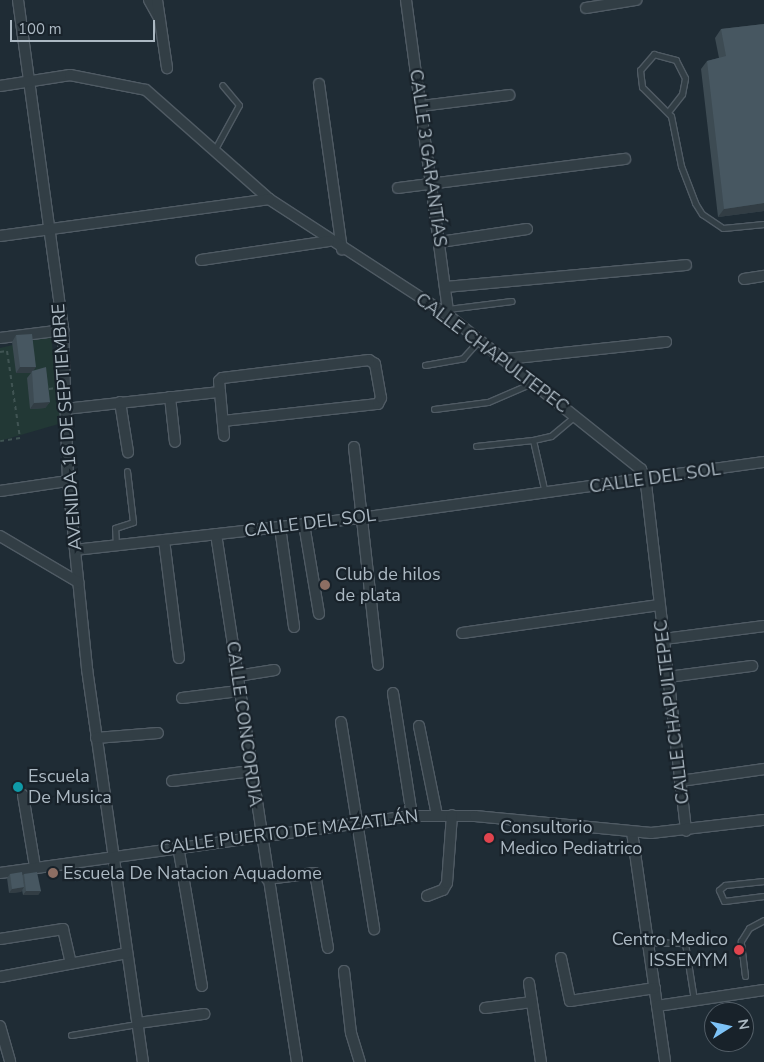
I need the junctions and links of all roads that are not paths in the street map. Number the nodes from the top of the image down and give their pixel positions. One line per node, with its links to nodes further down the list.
1 (18, 0): 10 (street, AVENIDA 16 DE SEPTIEMBRE)
2 (149, 0): 8 (street)
3 (157, 0): 8 (street)
4 (406, 0): 15 (street, CALLE 3 GARANTÍAS)
5 (636, 0): 6 (street)
6 (621, 1): 7 (street)
7 (586, 8)
8 (160, 20): 9 (street)
9 (168, 68)
10 (28, 81): 13 (street, CALLE CHAPULTEPEC); 17 (street, CALLE CHAPULTEPEC); 24 (street, AVENIDA 16 DE SEPTIEMBRE)
11 (319, 84): 28 (street)
12 (222, 85): 17 (lane)
13 (0, 86)
14 (509, 95): 15 (street)
15 (421, 106): 19 (street, CALLE 3 GARANTÍAS)
16 (668, 112): 16 (lane); 22 (lane)
17 (215, 149): 21 (street, CALLE CHAPULTEPEC)
18 (625, 158): 19 (street)
19 (431, 184): 20 (street); 27 (street, CALLE 3 GARANTÍAS)
20 (398, 188)
21 (269, 198): 24 (street); 26 (street, CALLE CHAPULTEPEC)
22 (764, 224)
23 (527, 229): 27 (street)
24 (49, 230): 25 (street); 36 (street, AVENIDA 16 DE SEPTIEMBRE)
25 (0, 236)
26 (329, 241): 28 (street, CALLE CHAPULTEPEC); 29 (street)
27 (440, 242): 33 (street, CALLE 3 GARANTÍAS)
28 (342, 249): 35 (street, CALLE CHAPULTEPEC)
29 (201, 260)
30 (686, 265): 33 (street)
31 (764, 276): 32 (street)
32 (744, 279)
33 (446, 287): 35 (street, CALLE 3 GARANTÍAS)
34 (511, 301): 35 (lane)
35 (449, 313): 38 (street, CALLE CHAPULTEPEC)
36 (63, 330): 37 (street); 46 (street, AVENIDA 16 DE SEPTIEMBRE)
37 (0, 338)
38 (480, 339): 40 (street, CALLE CHAPULTEPEC); 41 (lane)
39 (666, 342): 40 (street)
40 (506, 359): 42 (street, CALLE CHAPULTEPEC)
41 (425, 365)
42 (535, 382): 47 (lane); 48 (street, CALLE CHAPULTEPEC)
43 (220, 392): 44 (street); 49 (street); 49 (street)
44 (170, 397): 45 (street); 52 (street)
45 (120, 402): 46 (street); 55 (street)
46 (65, 409): 59 (street, AVENIDA 16 DE SEPTIEMBRE)
47 (434, 409)
48 (576, 416): 51 (lane); 58 (street, CALLE CHAPULTEPEC)
49 (223, 421): 50 (street)
50 (224, 436)
51 (534, 440): 53 (lane); 61 (lane)
52 (175, 442)
53 (476, 446)
54 (354, 447): 62 (street)
55 (128, 452)
56 (764, 462): 58 (street, CALLE DEL SOL)
57 (127, 471): 68 (lane)
58 (646, 480): 61 (street, CALLE DEL SOL); 71 (street, CALLE CHAPULTEPEC)
59 (68, 481): 60 (street); 69 (street, AVENIDA 16 DE SEPTIEMBRE)
60 (0, 491)
61 (545, 494): 62 (street, CALLE DEL SOL)
62 (360, 518): 63 (street, CALLE DEL SOL); 78 (street)
63 (304, 524): 64 (street, CALLE DEL SOL); 72 (street)
64 (280, 527): 65 (street, CALLE DEL SOL); 74 (street)
65 (216, 534): 67 (street, CALLE DEL SOL); 81 (street, CALLE CONCORDIA)
66 (0, 536): 70 (street)
67 (164, 540): 68 (street, CALLE DEL SOL); 77 (street)
68 (116, 545): 69 (street, CALLE DEL SOL)
69 (75, 550): 70 (street, AVENIDA 16 DE SEPTIEMBRE)
70 (78, 582): 89 (street, AVENIDA 16 DE SEPTIEMBRE)
71 (659, 605): 75 (street); 76 (street, CALLE CHAPULTEPEC)
72 (319, 614)
73 (764, 626): 76 (street)
74 (294, 627)
75 (462, 634)
76 (664, 639): 82 (street, CALLE CHAPULTEPEC)
77 (179, 658)
78 (378, 665)
79 (752, 666): 82 (street)
80 (275, 670): 81 (street)
81 (237, 676): 83 (street, CALLE CONCORDIA)
82 (668, 677): 93 (street, CALLE CHAPULTEPEC)
83 (239, 691): 85 (street); 91 (street, CALLE CONCORDIA)
84 (393, 692): 97 (street)
85 (182, 698)
86 (341, 722): 98 (street)
87 (419, 726): 95 (street)
88 (158, 732): 89 (street)
89 (96, 738): 104 (street, AVENIDA 16 DE SEPTIEMBRE)
90 (764, 769): 93 (street)
91 (251, 771): 92 (street); 102 (street, CALLE CONCORDIA)
92 (172, 781)
93 (680, 781): 100 (street, CALLE CHAPULTEPEC)
94 (23, 795): 105 (street)
95 (437, 815): 96 (street, CALLE PUERTO DE MAZATLÁN); 97 (street, CALLE PUERTO DE MAZATLÁN)
96 (452, 815): 101 (street, CALLE PUERTO DE MAZATLÁN); 109 (street)
97 (412, 816): 98 (street, CALLE PUERTO DE MAZATLÁN)
98 (358, 820): 102 (street, CALLE PUERTO DE MAZATLÁN); 112 (street)
99 (764, 820): 100 (street, CALLE PUERTO DE MAZATLÁN)
100 (686, 831): 101 (street, CALLE PUERTO DE MAZATLÁN)
101 (632, 832): 114 (street)
102 (261, 835): 103 (street, CALLE PUERTO DE MAZATLÁN); 107 (street, CALLE CONCORDIA)
103 (178, 846): 104 (street, CALLE PUERTO DE MAZATLÁN); 123 (street)
104 (112, 854): 105 (street, CALLE PUERTO DE MAZATLÁN); 116 (street, AVENIDA 16 DE SEPTIEMBRE)
105 (35, 867): 106 (street, CALLE PUERTO DE MAZATLÁN)
106 (0, 873)
107 (268, 879): 115 (street); 136 (street, CALLE CONCORDIA)
108 (764, 881): 110 (lane)
109 (427, 896)
110 (764, 896)
111 (764, 920): 120 (lane)
112 (374, 929)
113 (0, 939): 118 (street)
114 (648, 942): 124 (street); 126 (lane)
115 (328, 948)
116 (127, 953): 118 (street); 131 (street, AVENIDA 16 DE SEPTIEMBRE)
117 (561, 958): 124 (street)
118 (71, 963): 121 (street)
119 (344, 971): 137 (street)
120 (745, 976)
121 (0, 977)
122 (529, 983): 127 (street)
123 (202, 986)
124 (655, 988): 128 (street)
125 (764, 990): 126 (street)
126 (694, 1000): 128 (street)
127 (532, 1002): 129 (street); 138 (street)
128 (657, 1006): 139 (street)
129 (485, 1008)
130 (204, 1014): 131 (street)
131 (138, 1024): 133 (lane); 135 (street, AVENIDA 16 DE SEPTIEMBRE)
132 (0, 1026): 134 (street)
133 (71, 1035)
134 (10, 1062)
135 (144, 1062)
136 (297, 1062)
137 (360, 1062)
138 (541, 1062)
139 (665, 1062)

